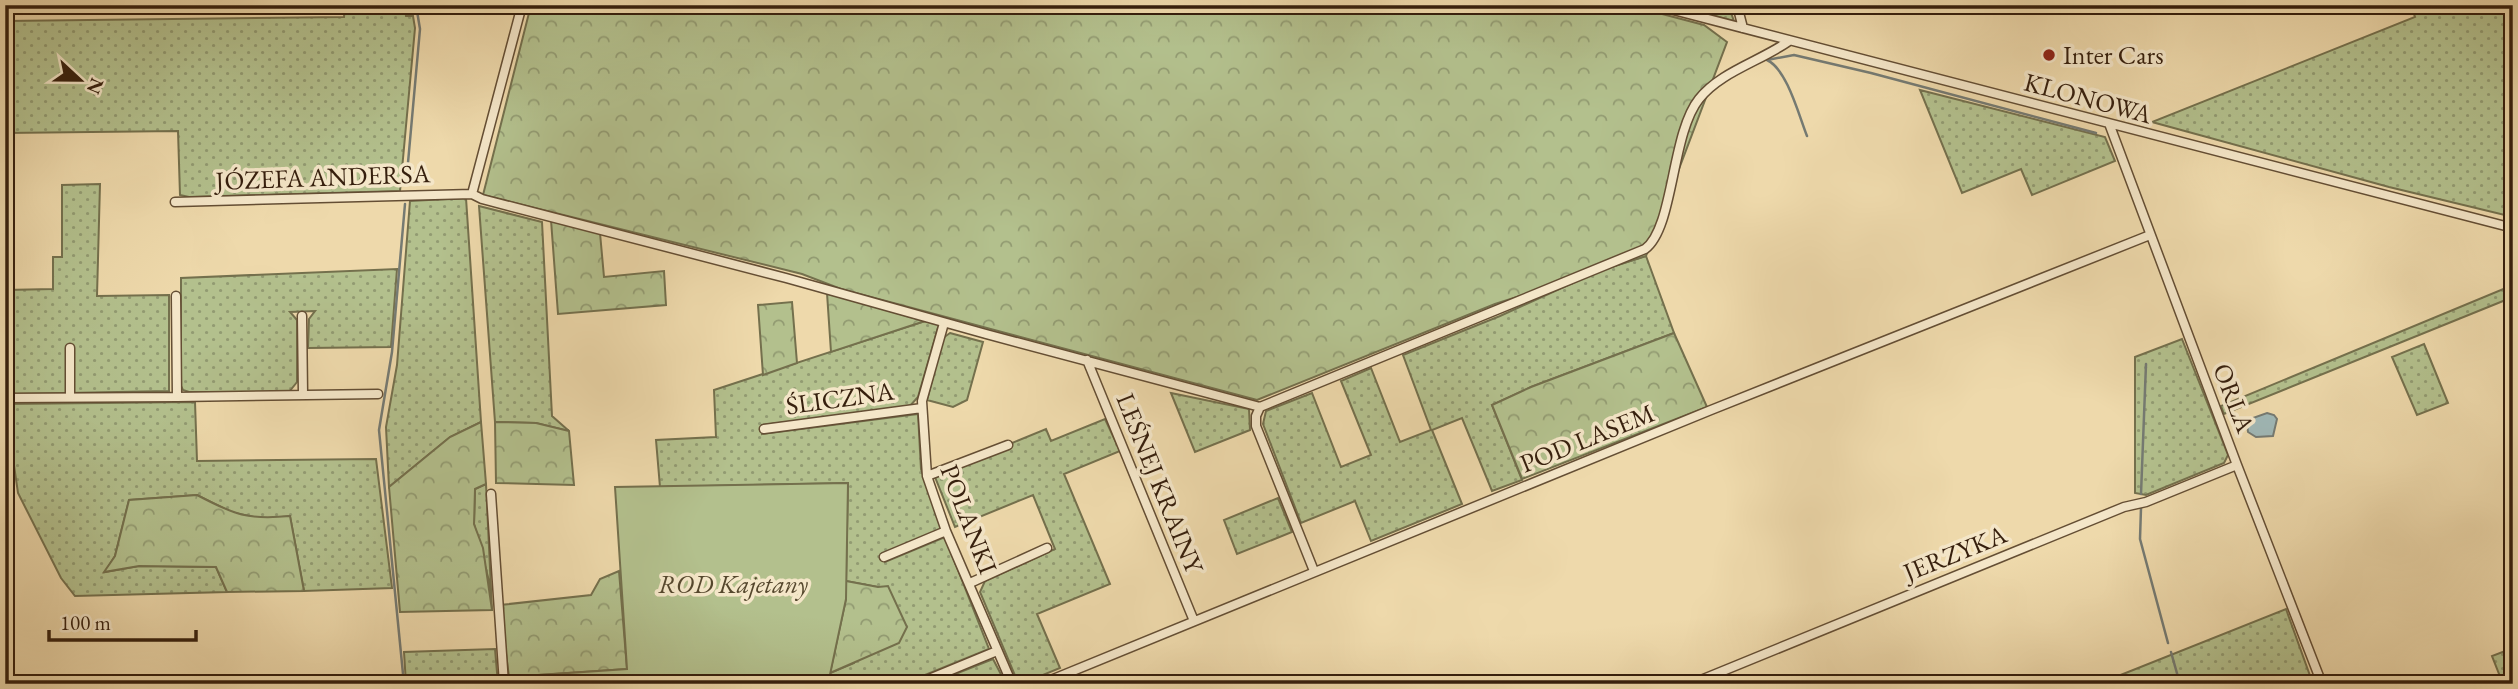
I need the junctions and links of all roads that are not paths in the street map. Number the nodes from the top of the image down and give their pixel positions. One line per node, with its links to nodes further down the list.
1 (522, 5): 7 (street)
2 (1654, 5): 4 (street, KLONOWA)
3 (1737, 5): 4 (street)
4 (1742, 28): 5 (street, KLONOWA)
5 (1789, 41): 6 (street, KLONOWA); 21 (street)
6 (2110, 125): 9 (street, KLONOWA); 10 (street, ORLA)
7 (472, 194): 8 (street, JÓZEFA ANDERSA); 13 (street, JÓZEFA ANDERSA)
8 (175, 202)
9 (2513, 228)
10 (2150, 234): 25 (street, ORLA); 31 (street, POD LASEM)
11 (176, 296): 19 (street)
12 (302, 316): 16 (street)
13 (944, 323): 15 (street, JÓZEFA ANDERSA); 22 (street, POLANKI)
14 (70, 348): 18 (street)
15 (1087, 360): 21 (street, JÓZEFA ANDERSA); 33 (street, LEŚNEJ KRAINY)
16 (303, 394): 17 (street); 19 (street)
17 (378, 394)
18 (70, 396): 19 (street); 20 (street)
19 (177, 397)
20 (5, 398)
21 (1261, 407): 31 (street)
22 (922, 408): 23 (street, ŚLICZNA); 26 (street, POLANKI)
23 (764, 429)
24 (1008, 445): 26 (street)
25 (2237, 465): 39 (street, JERZYKA); 40 (street, ORLA)
26 (927, 476): 28 (street, POLANKI)
27 (491, 494): 35 (street)
28 (947, 531): 30 (street); 32 (street, POLANKI)
29 (1047, 548): 32 (street)
30 (884, 557)
31 (1314, 571): 33 (street, POD LASEM)
32 (970, 583): 34 (street, POLANKI)
33 (1194, 621): 38 (street, POD LASEM)
34 (997, 651): 36 (street); 37 (street, POLANKI)
35 (504, 684)
36 (917, 684)
37 (1012, 684)
38 (1041, 684)
39 (1691, 684)
40 (2322, 684)

